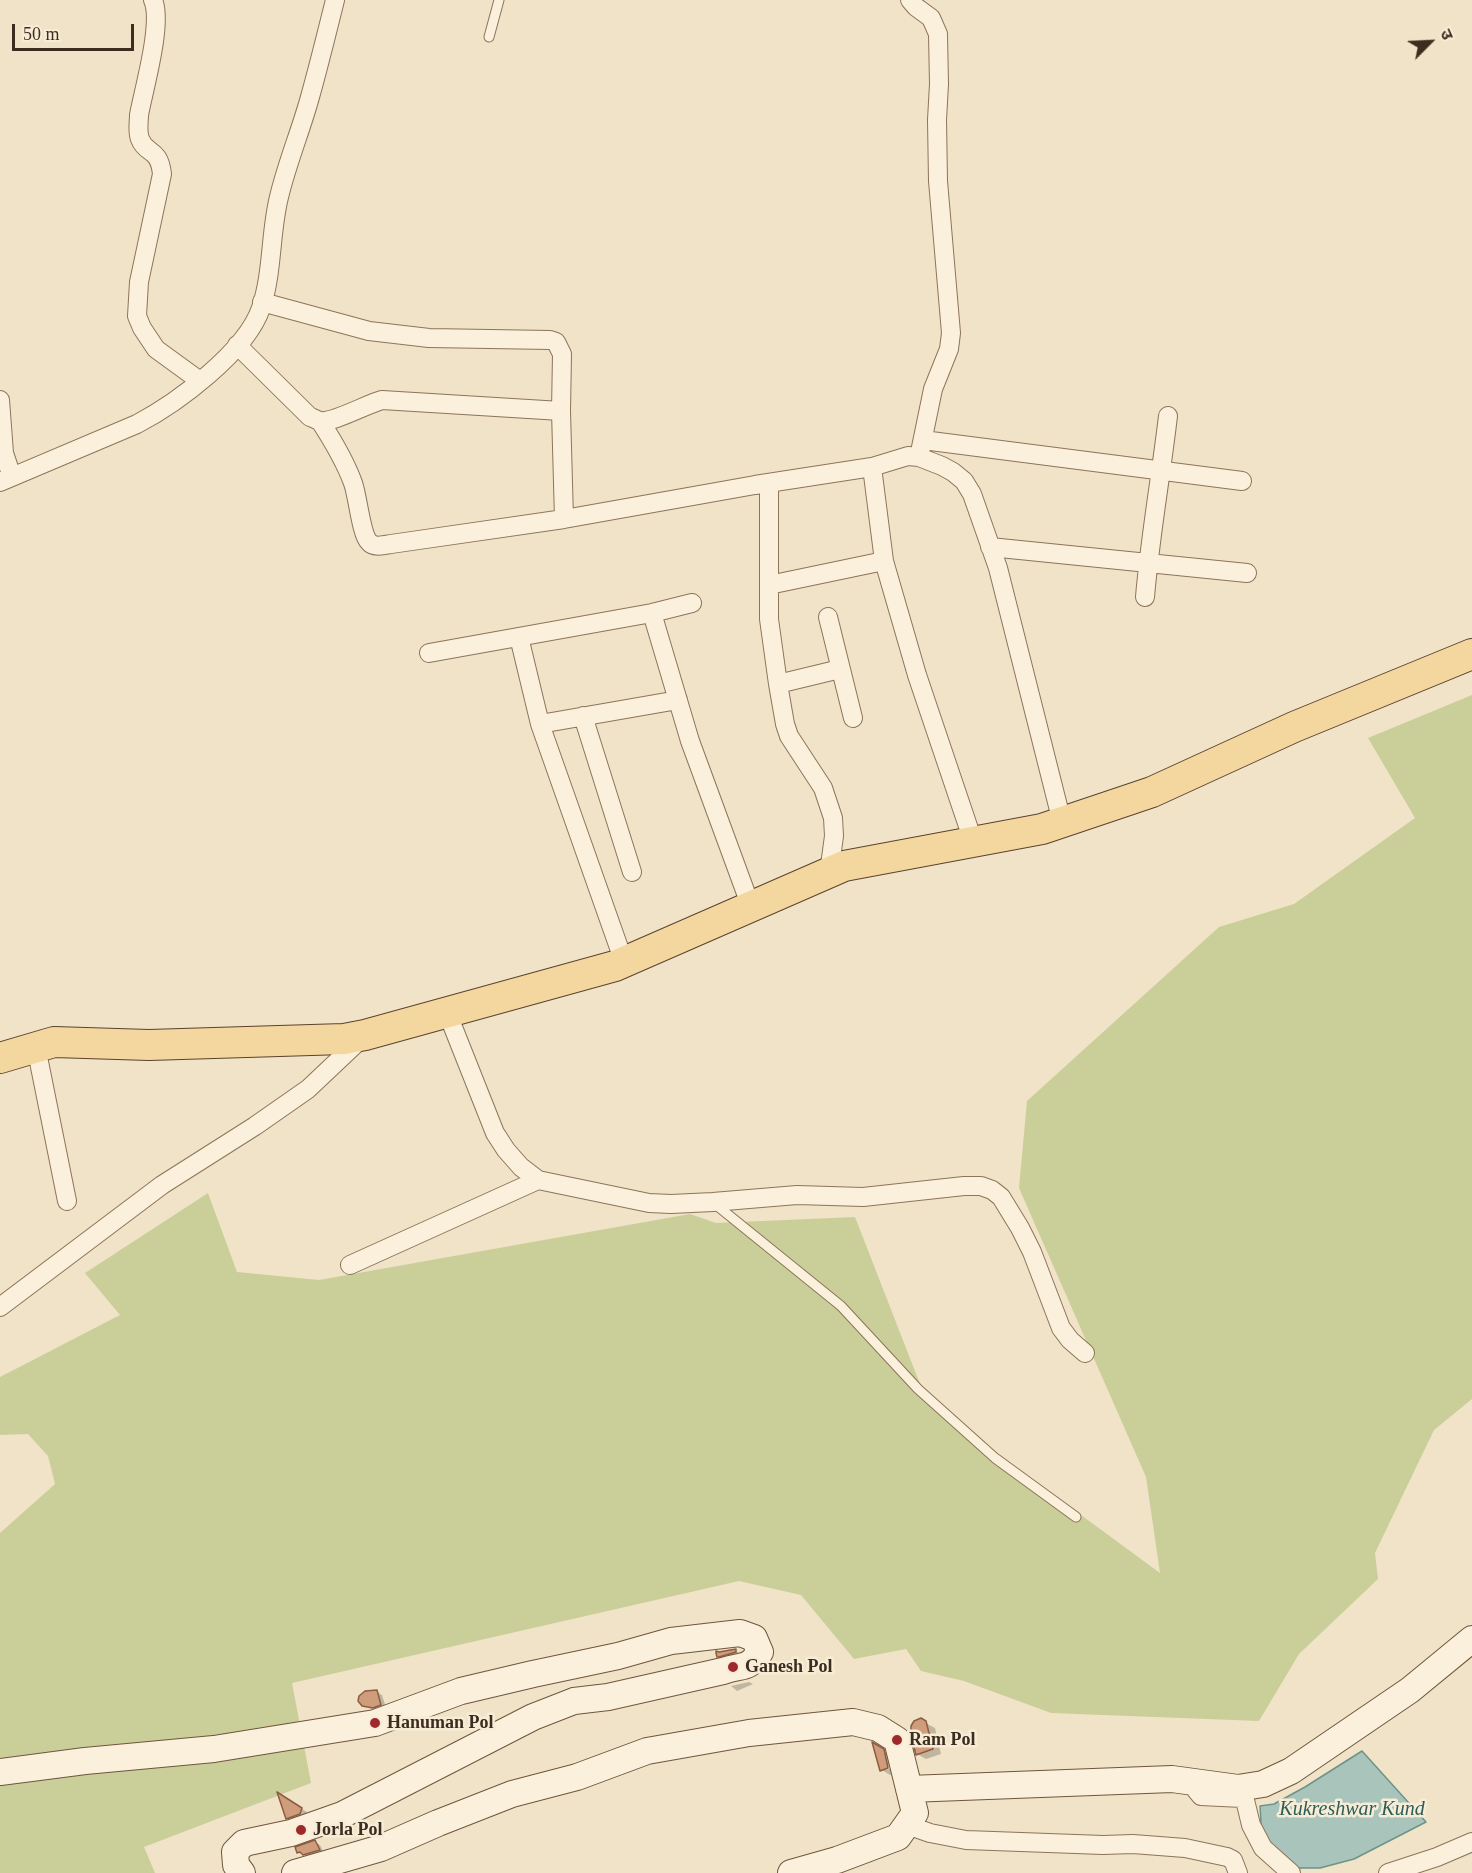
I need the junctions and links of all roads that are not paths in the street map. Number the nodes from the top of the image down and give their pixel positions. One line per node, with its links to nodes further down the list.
1 (153, 0): 8 (street)
2 (335, 0): 6 (street)
3 (500, 0): 5 (lane)
4 (910, 0): 13 (street)
5 (489, 37)
6 (262, 302): 7 (street); 10 (street)
7 (237, 345): 8 (street); 12 (street)
8 (200, 381): 16 (street)
9 (0, 400): 16 (street)
10 (561, 411): 12 (street); 19 (street)
11 (1167, 416): 15 (street)
12 (320, 421): 19 (street)
13 (921, 449): 14 (street); 15 (street); 20 (street)
14 (872, 467): 18 (street); 21 (street)
15 (1161, 471): 17 (street); 22 (street)
16 (6, 480)
17 (1242, 482)
18 (769, 483): 19 (street); 24 (street)
19 (564, 519)
20 (990, 547): 22 (street); 38 (street)
21 (884, 561): 24 (street); 39 (street)
22 (1148, 563): 23 (street); 25 (street)
23 (1247, 573)
24 (768, 585): 33 (street)
25 (1145, 597)
26 (692, 603): 27 (street)
27 (652, 613): 29 (street); 34 (street)
28 (828, 617): 32 (street)
29 (519, 637): 30 (street); 37 (street)
30 (429, 653)
31 (1472, 654): 38 (main road)
32 (840, 669): 33 (street); 36 (street)
33 (778, 684): 41 (street)
34 (678, 700): 35 (street); 42 (street)
35 (583, 716): 37 (street); 40 (street)
36 (853, 718)
37 (540, 724): 43 (street)
38 (1062, 822): 39 (main road)
39 (973, 841): 41 (main road)
40 (632, 872)
41 (829, 873): 42 (main road)
42 (752, 907): 43 (main road)
43 (624, 962): 44 (main road)
44 (447, 1012): 45 (main road); 48 (street)
45 (365, 1035): 46 (main road); 52 (street)
46 (36, 1047): 47 (main road); 49 (street)
47 (0, 1058)
48 (538, 1180): 50 (street); 51 (street)
49 (67, 1201)
50 (713, 1202): 53 (street); 54 (lane)
51 (350, 1265)
52 (0, 1307)
53 (1085, 1353)
54 (1076, 1517)
55 (1472, 1639): 57 (street)
56 (0, 1772): 61 (street)
57 (1195, 1782): 58 (street); 65 (street)
58 (909, 1789): 59 (street); 62 (street)
59 (907, 1825): 63 (street); 64 (street)
60 (1472, 1842): 66 (street)
61 (242, 1873)
62 (295, 1873)
63 (791, 1873)
64 (1238, 1873)
65 (1291, 1873)
66 (1388, 1873)

